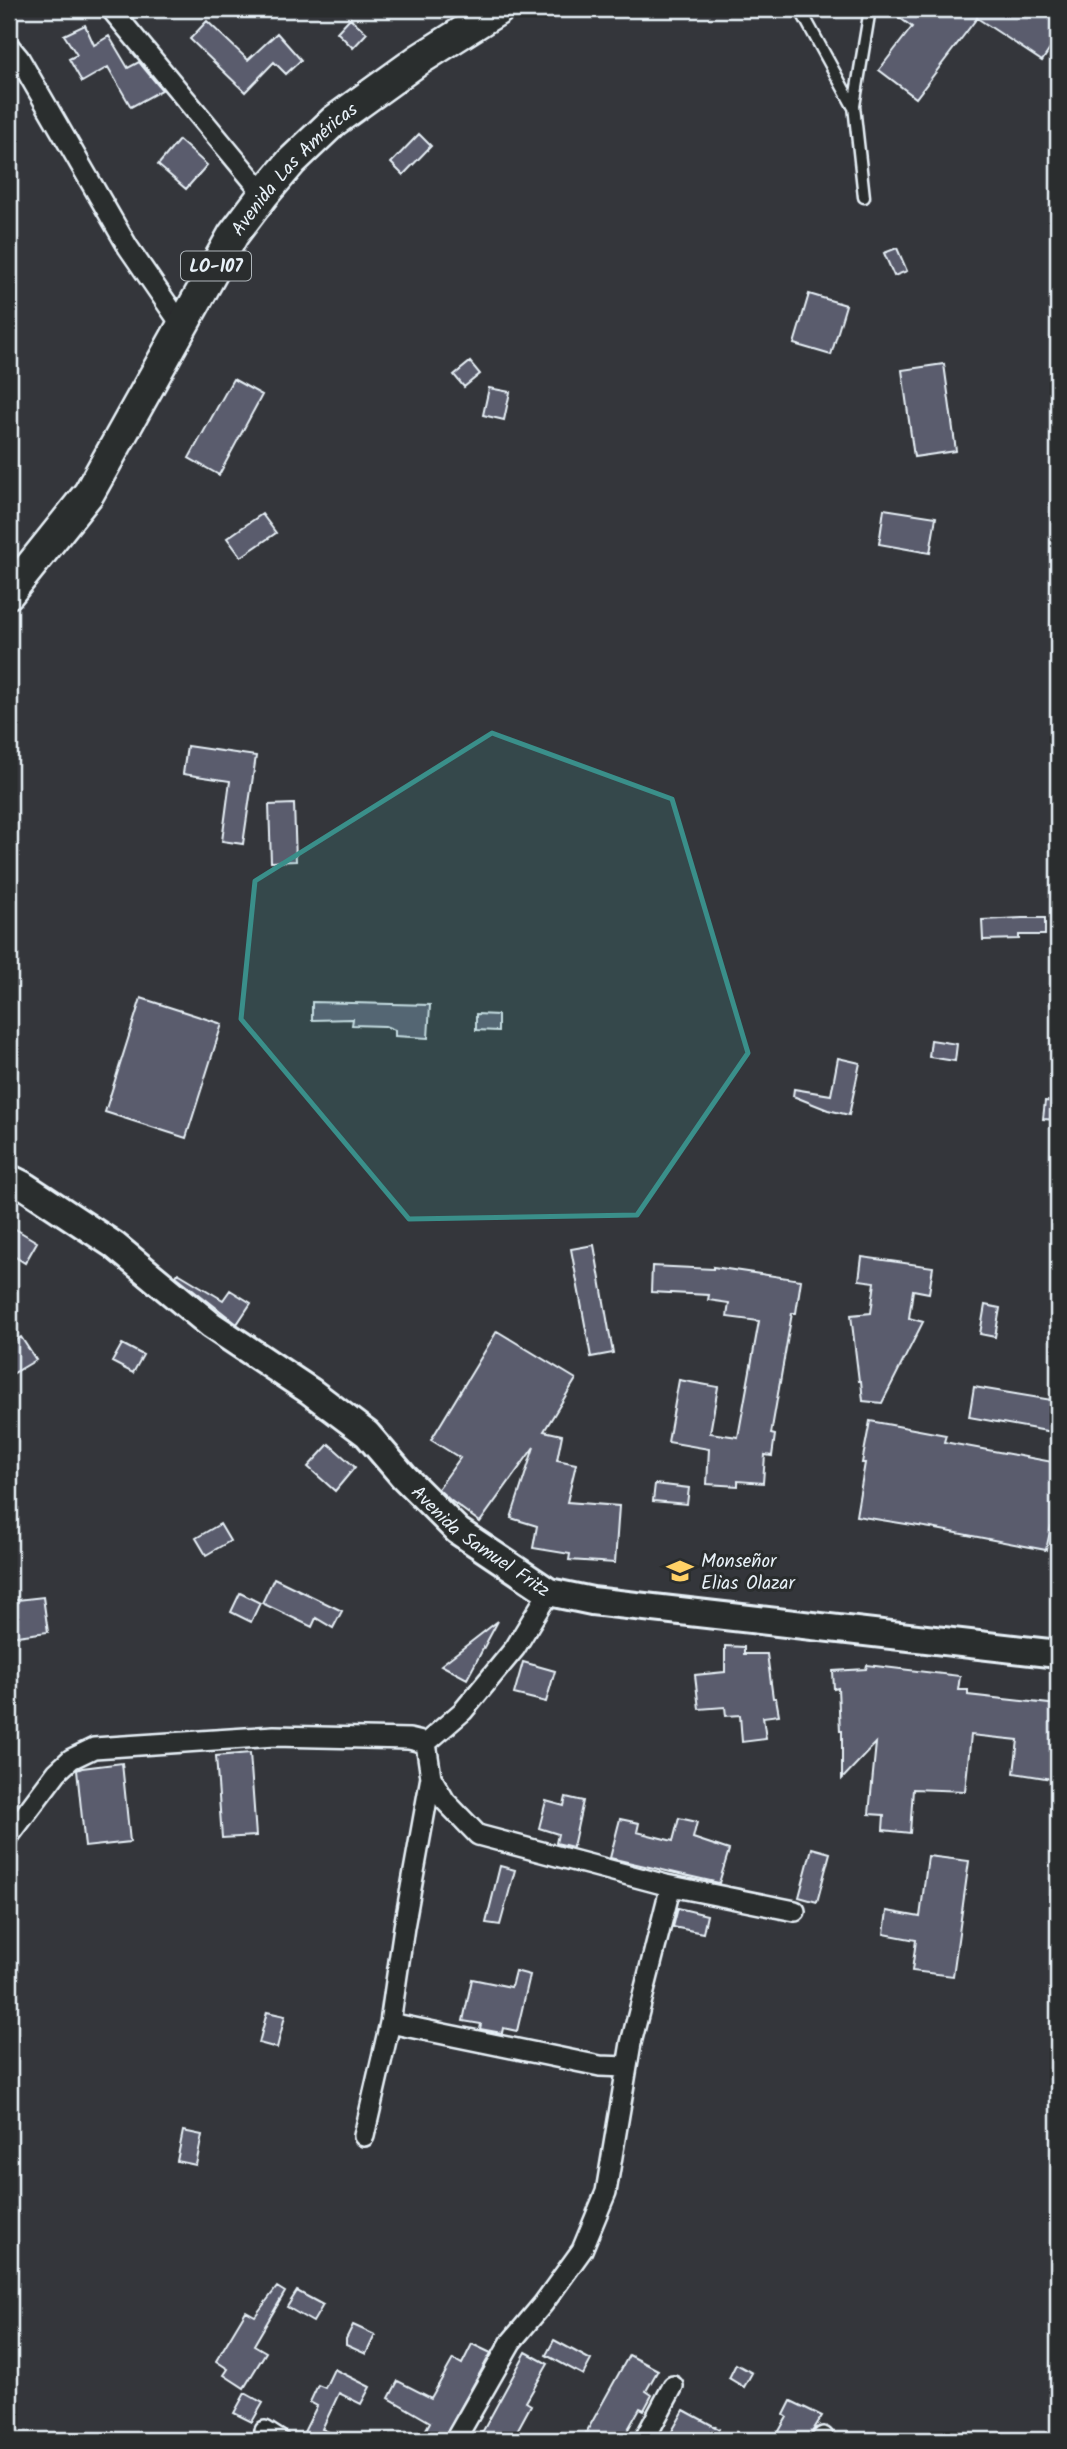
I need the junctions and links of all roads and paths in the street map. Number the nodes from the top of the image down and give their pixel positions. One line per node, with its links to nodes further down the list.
1 (111, 9): 7 (street)
2 (499, 9): 7 (main road, Avenida Las Américas / LO-107)
3 (800, 9): 6 (lane)
4 (870, 9): 6 (lane)
5 (9, 46): 9 (street)
6 (854, 106): 8 (lane)
7 (264, 194): 9 (main road, Avenida Las Américas / LO-107)
8 (864, 197)
9 (183, 327): 10 (main road, Avenida Las Américas / LO-107)
10 (9, 593)
11 (9, 1178): 12 (street, Avenida Samuel Fritz)
12 (549, 1592): 13 (street, Avenida Samuel Fritz); 14 (street)
13 (1058, 1654)
14 (426, 1743): 15 (street); 16 (street)
15 (431, 1777): 17 (street); 19 (street)
16 (9, 1836)
17 (666, 1885): 18 (street); 20 (street)
18 (795, 1911)
19 (390, 2023): 20 (street); 21 (street)
20 (627, 2067): 23 (street)
21 (364, 2136)
22 (673, 2386): 24 (street)
23 (455, 2440)
24 (644, 2440)

